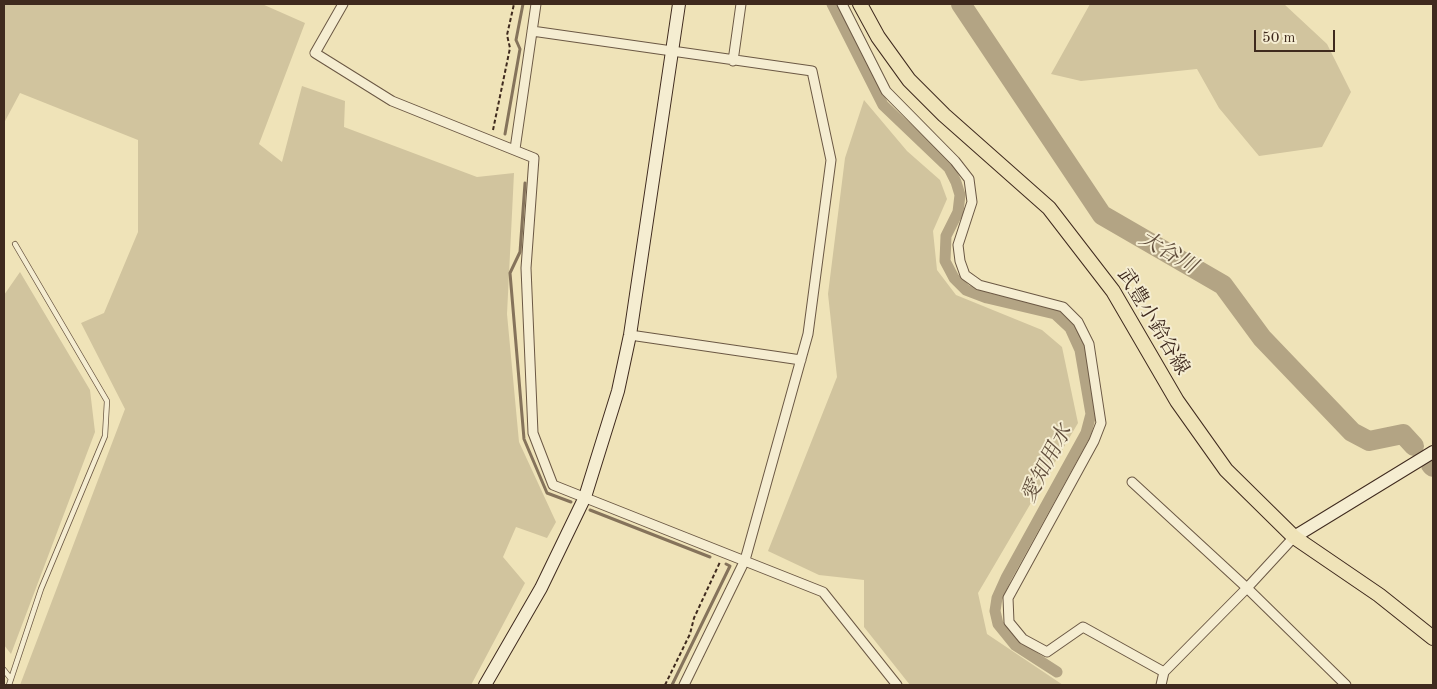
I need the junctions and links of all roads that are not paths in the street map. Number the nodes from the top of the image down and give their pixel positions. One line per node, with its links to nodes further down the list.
1 (343, 4): 10 (street)
2 (536, 4): 7 (street)
3 (679, 4): 8 (street)
4 (741, 4): 9 (street)
5 (842, 4): 22 (street)
6 (860, 4): 17 (main road, 武豊小鈴谷線)
7 (532, 31): 8 (street); 10 (street)
8 (673, 52): 9 (street); 12 (street)
9 (733, 61): 13 (street)
10 (515, 149): 16 (street)
11 (14, 244): 23 (lane)
12 (630, 335): 13 (street); 16 (street)
13 (801, 360): 18 (street)
14 (1433, 452): 17 (street)
15 (1132, 482): 19 (street)
16 (585, 496): 18 (street); 25 (street)
17 (1294, 537): 19 (street); 20 (main road, 武豊小鈴谷線)
18 (745, 560): 26 (street); 27 (street)
19 (1247, 588): 22 (street); 29 (street)
20 (1433, 638)
21 (4, 670): 23 (lane)
22 (1164, 672): 28 (street)
23 (11, 679): 24 (lane)
24 (9, 685)
25 (486, 685)
26 (684, 685)
27 (897, 685)
28 (1162, 685)
29 (1346, 685)

